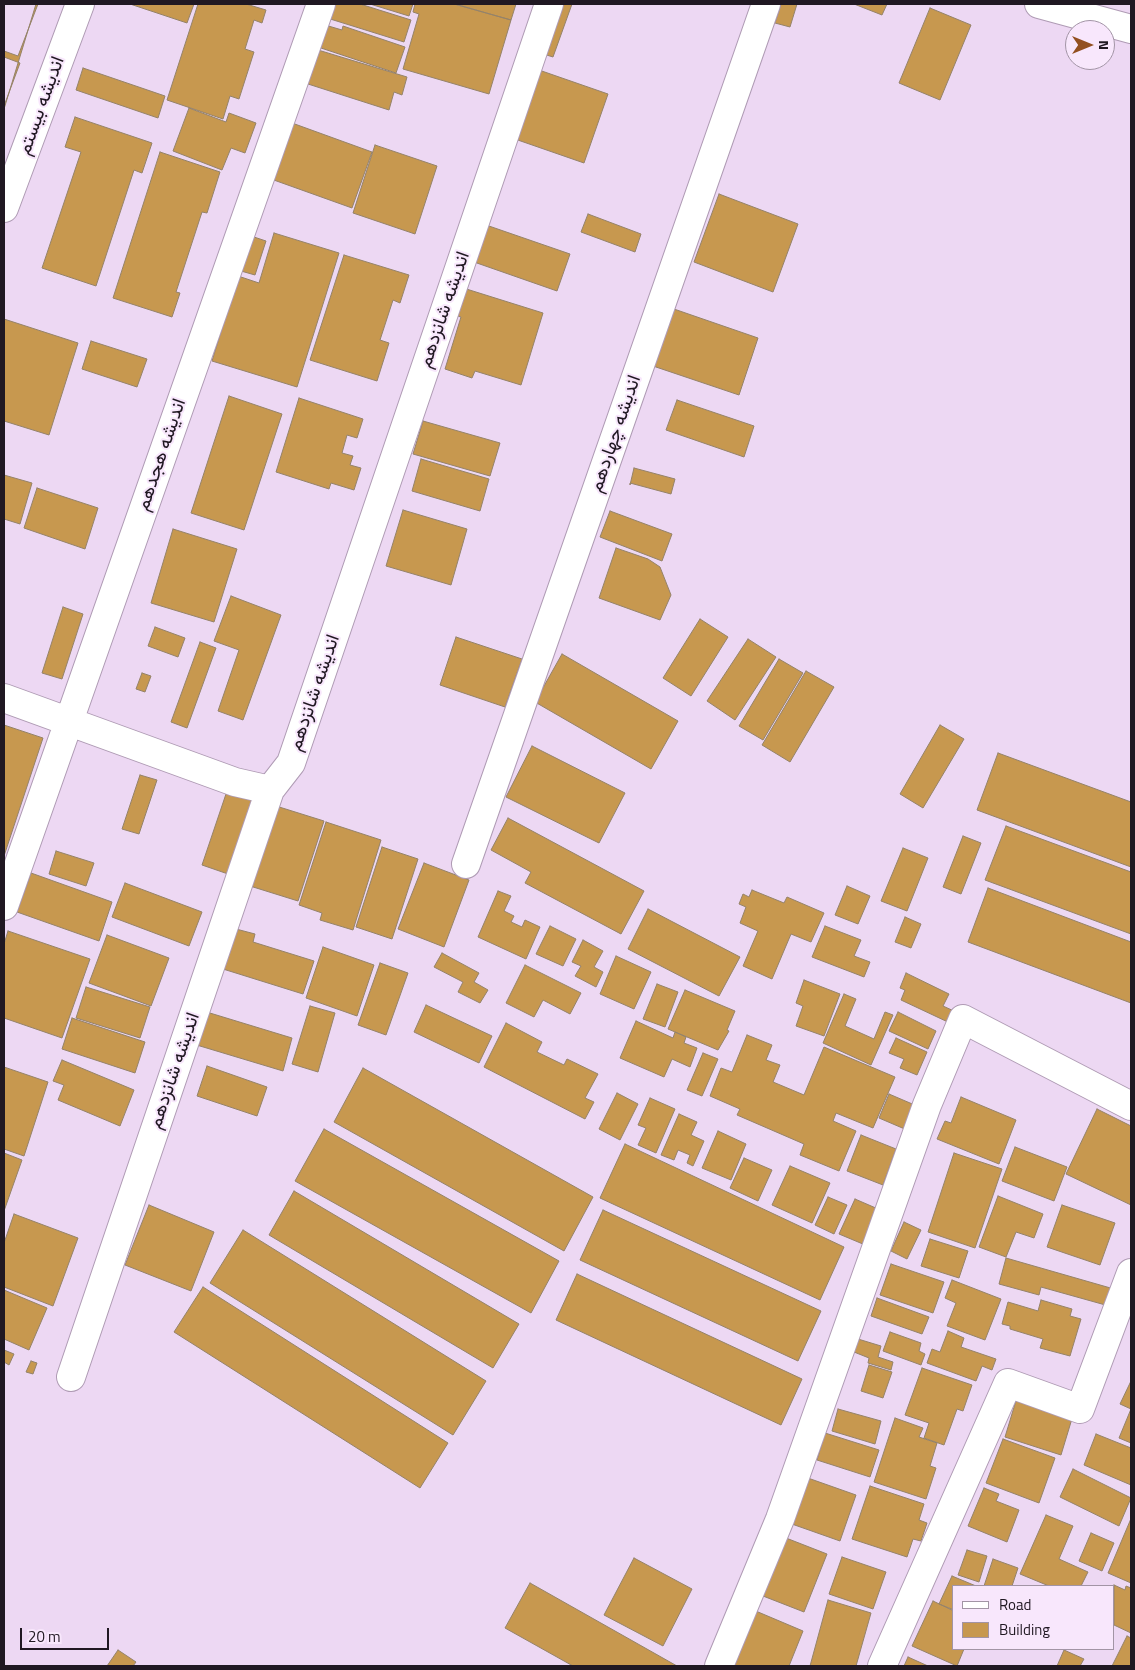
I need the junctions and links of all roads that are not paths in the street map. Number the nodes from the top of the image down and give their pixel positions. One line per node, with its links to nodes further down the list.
1 (80, 4): 7 (street, اندیشه بیستم)
2 (321, 4): 9 (street, اندیشه هجدهم)
3 (548, 4): 10 (street, اندیشه شانزدهم)
4 (766, 4): 11 (street, اندیشه چهاردهم)
5 (1039, 4): 6 (street)
6 (1131, 29)
7 (4, 208)
8 (4, 698): 9 (street)
9 (68, 722): 10 (street); 12 (street, اندیشه هجدهم)
10 (270, 790): 15 (street, اندیشه شانزدهم)
11 (466, 864)
12 (4, 906)
13 (1131, 1106): 16 (street)
14 (1131, 1273): 17 (street)
15 (71, 1377)
16 (719, 1666)
17 (882, 1666)

